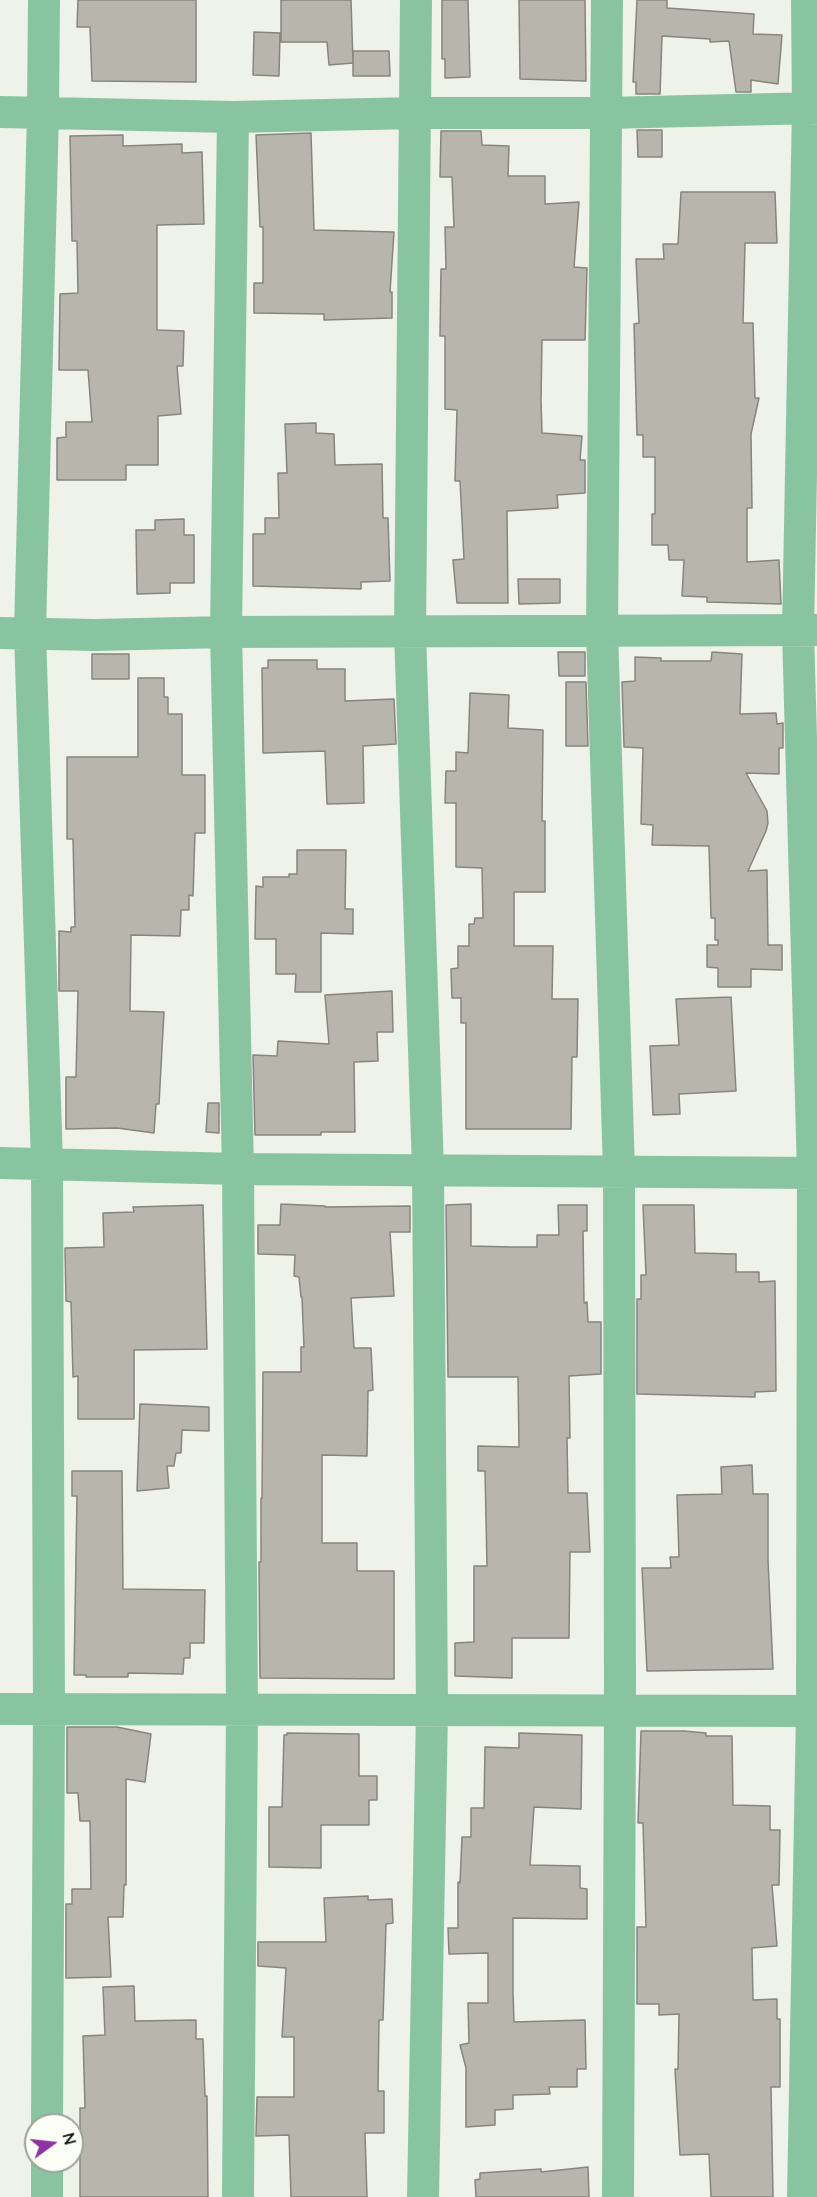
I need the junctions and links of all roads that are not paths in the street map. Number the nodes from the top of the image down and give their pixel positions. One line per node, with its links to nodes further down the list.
1 (44, 0): 6 (street)
2 (416, 0): 8 (street)
3 (608, 0): 9 (street)
4 (807, 0): 5 (street)
5 (813, 108): 9 (street); 12 (street)
6 (43, 111): 7 (street); 10 (street); 15 (street)
7 (0, 112)
8 (416, 113): 9 (street); 10 (street); 14 (street)
9 (605, 113): 11 (street)
10 (233, 117): 13 (street)
11 (602, 631): 12 (street); 14 (street); 20 (street)
12 (808, 631): 21 (street)
13 (226, 632): 14 (street); 15 (street); 18 (street)
14 (410, 632): 19 (street)
15 (15, 633): 17 (street)
16 (0, 1163): 17 (street)
17 (47, 1163): 18 (street); 23 (street)
18 (238, 1169): 19 (street); 24 (street)
19 (428, 1170): 20 (street); 25 (street)
20 (619, 1171): 21 (street); 26 (street)
21 (815, 1173): 27 (street)
22 (0, 1709): 23 (street)
23 (50, 1709): 24 (street); 28 (street)
24 (242, 1709): 25 (street); 31 (street)
25 (432, 1710): 26 (street); 32 (street)
26 (620, 1710): 27 (street); 33 (street)
27 (814, 1711): 34 (street)
28 (47, 2113)
29 (47, 2173): 30 (street)
30 (47, 2197)
31 (238, 2197)
32 (423, 2197)
33 (618, 2197)
34 (803, 2197)

